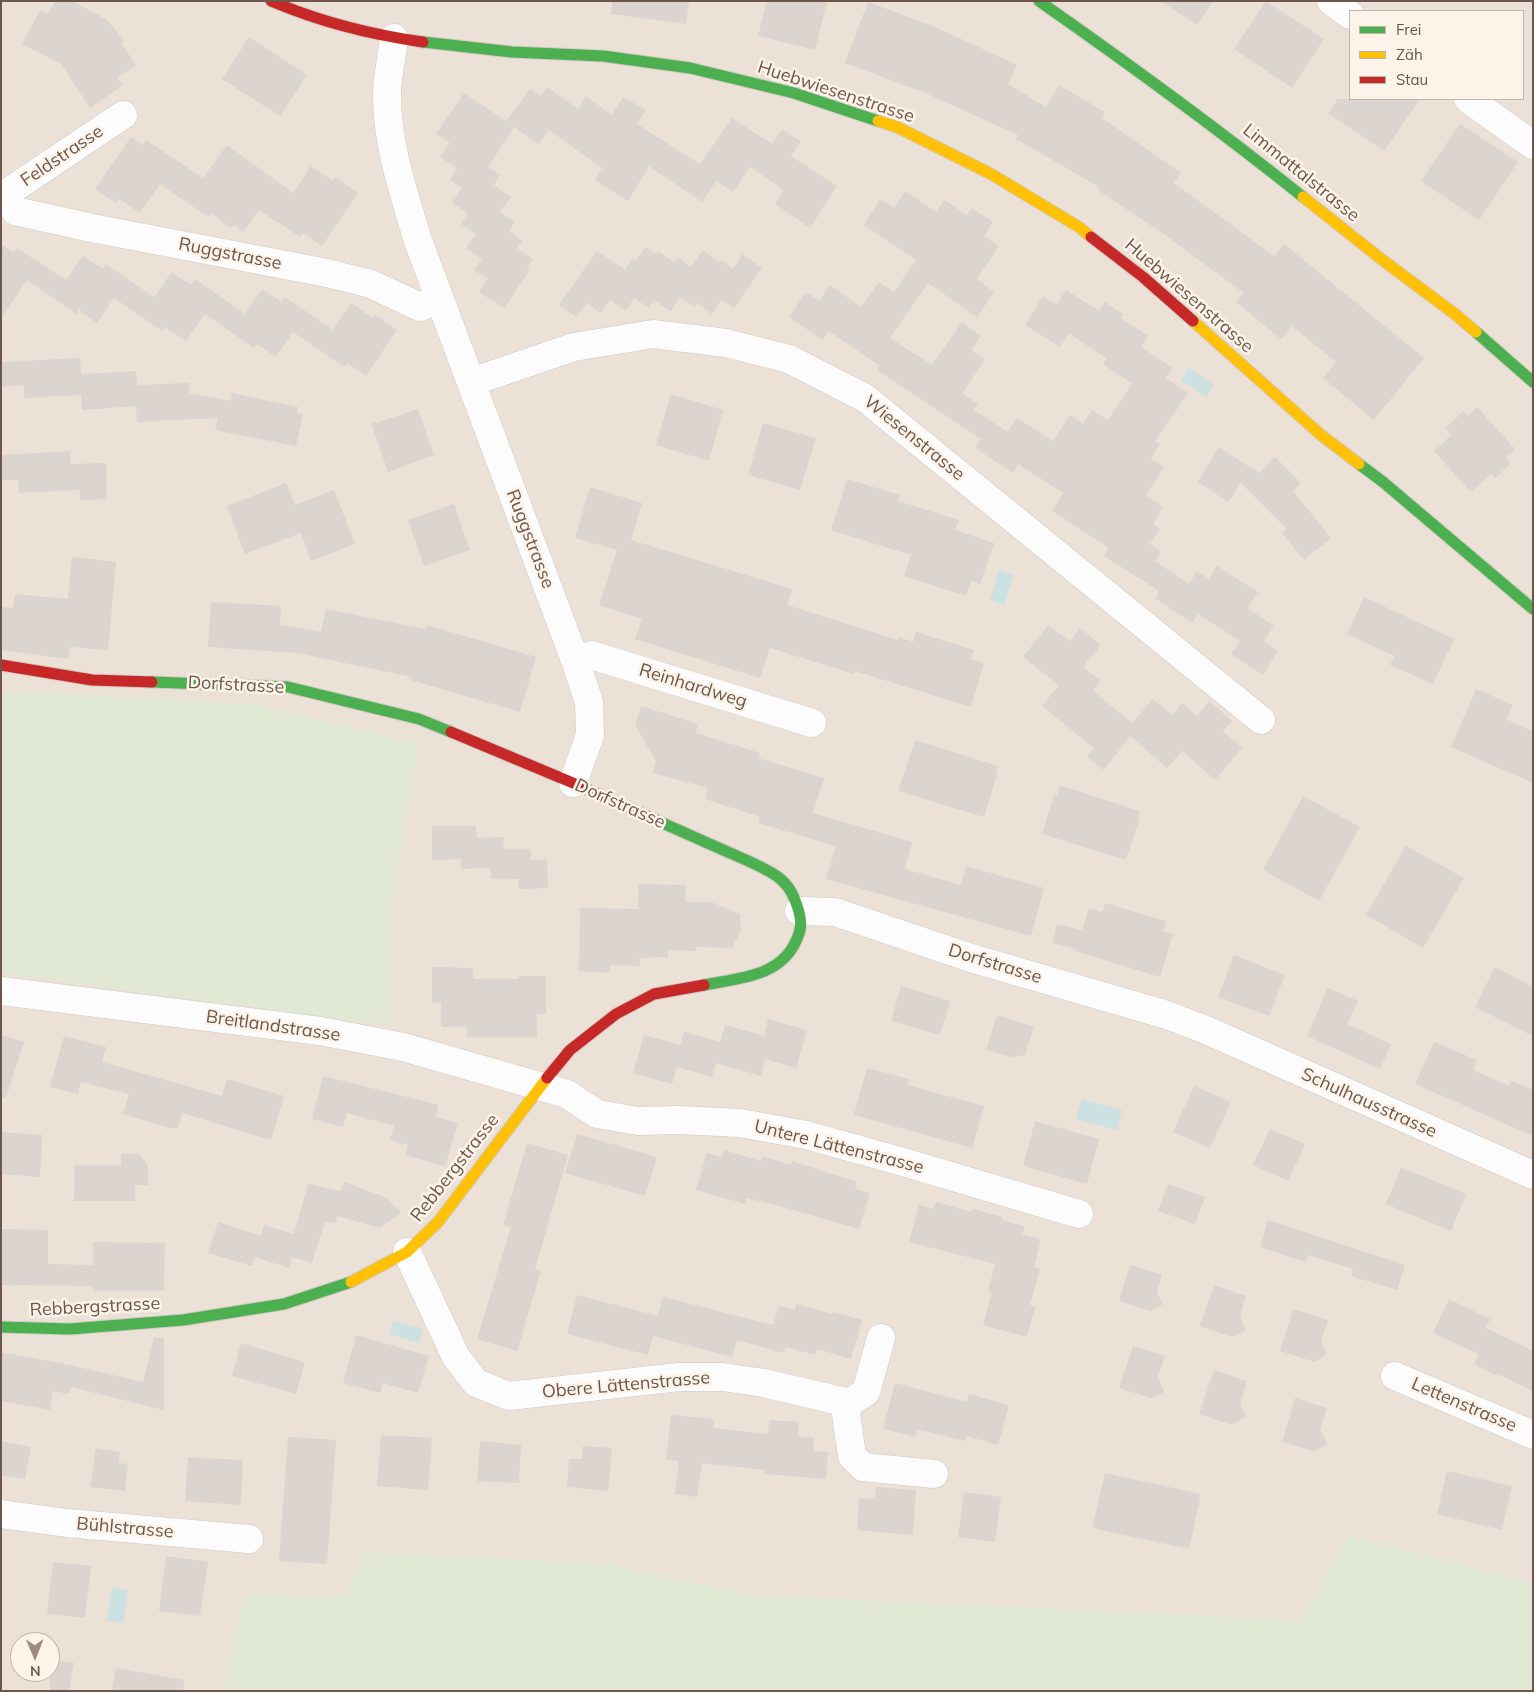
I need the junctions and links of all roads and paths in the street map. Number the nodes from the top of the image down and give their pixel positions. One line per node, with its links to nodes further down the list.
1 (271, 1): 5 (street, Huebwiesenstrasse)
2 (1039, 1): 12 (street, Limmattalstrasse)
3 (1330, 1): 4 (street)
4 (1349, 14)
5 (394, 38): 10 (street, Ruggstrasse); 13 (street, Huebwiesenstrasse)
6 (1469, 100): 8 (street)
7 (123, 115): 9 (street, Feldstrasse)
8 (1533, 145)
9 (8, 204): 10 (street, Ruggstrasse)
10 (439, 298): 11 (street, Ruggstrasse)
11 (471, 382): 14 (street, Ruggstrasse); 16 (street, Wiesenstrasse)
12 (1533, 382)
13 (1533, 609)
14 (575, 660): 17 (street, Reinhardweg); 18 (street, Ruggstrasse)
15 (1, 665): 18 (street, Dorfstrasse)
16 (1261, 720)
17 (812, 723)
18 (573, 783): 19 (street, Dorfstrasse)
19 (799, 911): 21 (street, Dorfstrasse); 22 (street, Rebbergstrasse)
20 (1, 990): 22 (street, Breitlandstrasse)
21 (1206, 1030): 23 (street, Schulhausstrasse)
22 (541, 1085): 24 (street, Untere Lättenstrasse); 25 (street, Rebbergstrasse)
23 (1533, 1175)
24 (1079, 1214)
25 (407, 1252): 26 (street, Rebbergstrasse); 29 (street, Obere Lättenstrasse)
26 (1, 1327)
27 (881, 1338): 29 (street)
28 (1396, 1376): 30 (street, Lettenstrasse)
29 (848, 1403): 31 (street)
30 (1533, 1435)
31 (934, 1474)
32 (1, 1514): 33 (street, Bühlstrasse)
33 (249, 1539)

